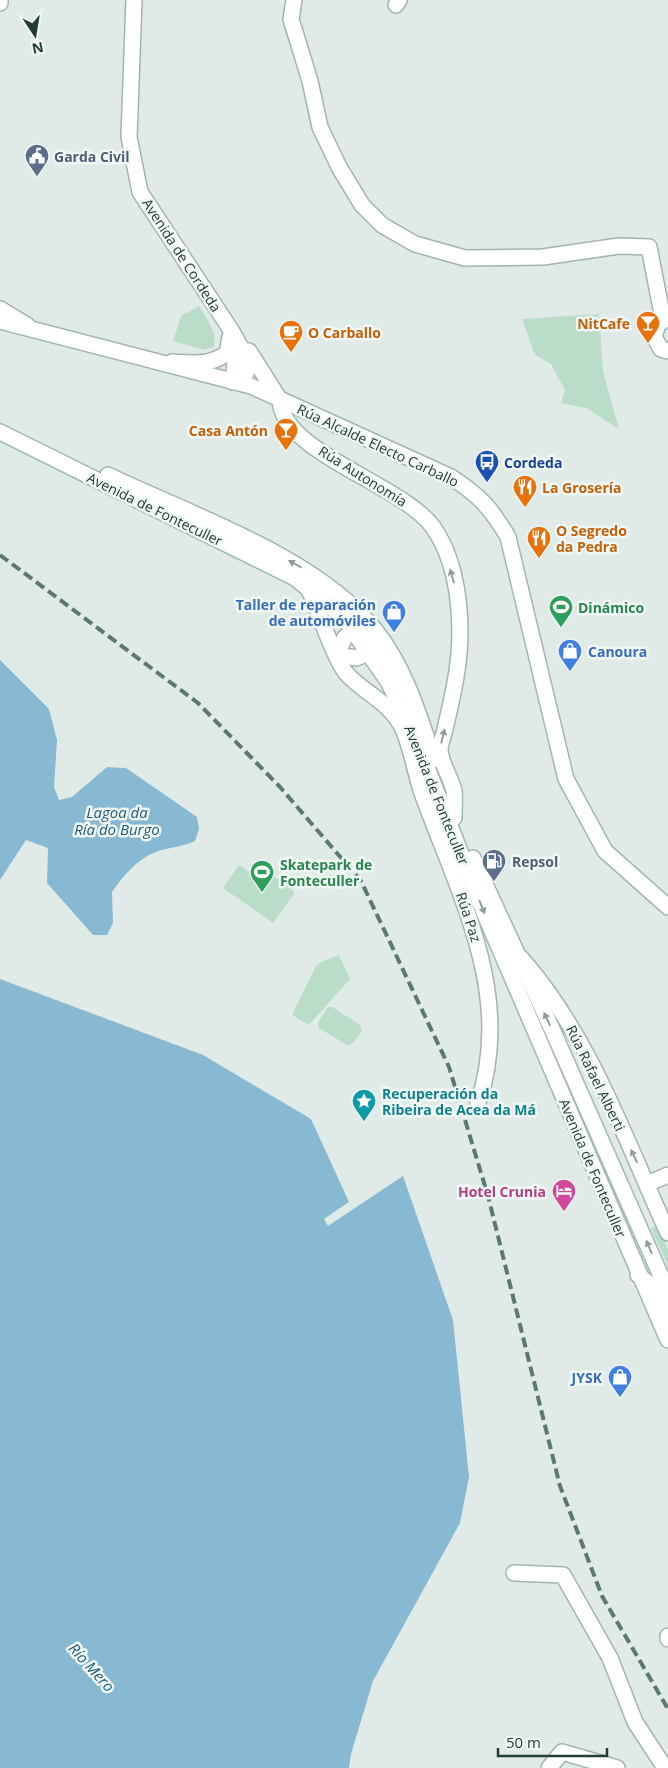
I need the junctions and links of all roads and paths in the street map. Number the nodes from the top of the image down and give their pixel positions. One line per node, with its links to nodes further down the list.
1 (134, 0): 6 (street, Avenida de Cordeda)
2 (294, 0): 4 (street)
3 (0, 309): 7 (street)
4 (666, 318): 8 (street)
5 (0, 320): 7 (street, Rúa Alcalde Electo Carballo)
6 (231, 330): 9 (street); 10 (street, Avenida de Cordeda); 11 (street, Avenida de Cordeda)
7 (36, 331): 9 (street, Rúa Alcalde Electo Carballo)
8 (668, 352)
9 (155, 362): 10 (street, Rúa Alcalde Electo Carballo)
10 (233, 382): 11 (street, Rúa Alcalde Electo Carballo)
11 (280, 400): 20 (street, Rúa Autonomía, one-way to 11); 21 (street, Rúa Alcalde Electo Carballo)
12 (0, 420): 14 (street, Avenida de Fonteculler, one-way to 12)
13 (0, 432): 15 (street, Avenida de Fonteculler)
14 (325, 584): 16 (street); 19 (street, Avenida de Fonteculler)
15 (309, 590): 16 (street, Avenida de Fonteculler); 18 (street, Rúa Paz)
16 (357, 633): 17 (street, Avenida de Fonteculler); 18 (street); 19 (street)
17 (368, 653): 18 (street); 27 (street, Avenida de Fonteculler, one-way to 27)
18 (337, 655): 25 (street, Rúa Paz)
19 (415, 703): 20 (street, Avenida de Fonteculler)
20 (454, 818): 22 (street, Avenida de Fonteculler)
21 (668, 907)
22 (517, 954): 23 (street, Rúa Rafael Alberti); 24 (street, Avenida de Fonteculler, one-way to 22)
23 (583, 1046): 24 (street); 28 (street, Rúa Rafael Alberti, one-way to 23)
24 (561, 1050): 27 (street); 31 (street, Avenida de Fonteculler, one-way to 24)
25 (478, 1103)
26 (668, 1175): 28 (street)
27 (598, 1181): 30 (street, Avenida de Fonteculler)
28 (647, 1184): 29 (street, Rúa Rafael Alberti)
29 (668, 1233)
30 (638, 1275): 32 (street); 33 (street, Avenida de Fonteculler)
31 (668, 1292)
32 (668, 1315)
33 (668, 1340)
34 (514, 1574): 37 (street)
35 (549, 1768): 36 (street)
36 (617, 1768)
37 (665, 1768)

